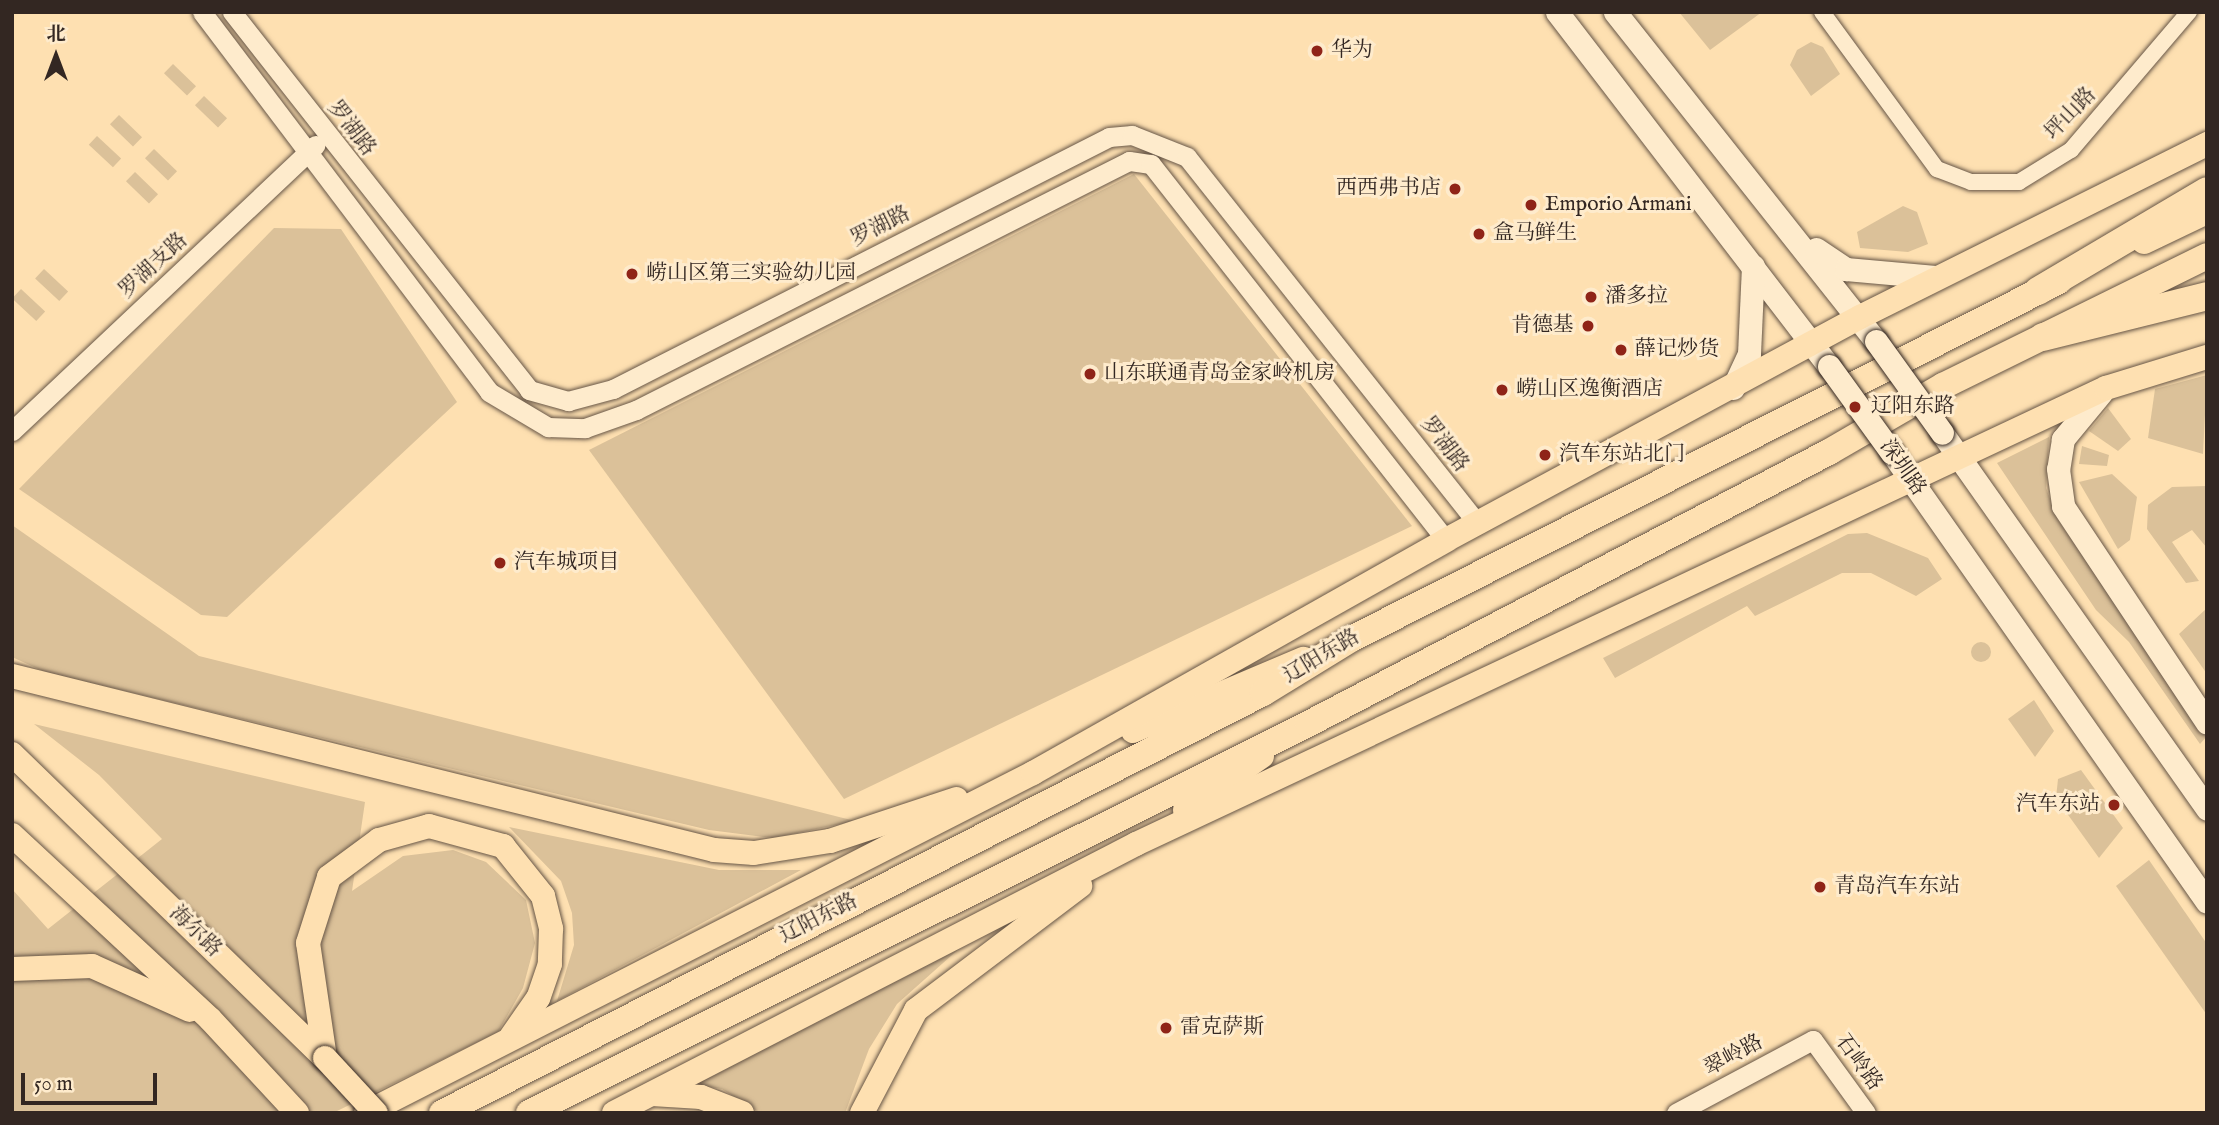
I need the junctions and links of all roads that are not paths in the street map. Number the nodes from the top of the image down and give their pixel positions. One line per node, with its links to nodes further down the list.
1 (202, 12): 9 (street)
2 (232, 12): 7 (street, 罗湖路)
3 (1557, 12): 14 (main road, 深圳路)
4 (1615, 12): 12 (main road)
5 (1822, 12): 6 (street, 坪山路)
6 (2189, 12)
7 (327, 135): 9 (street, 罗湖支路); 27 (street, 罗湖路)
8 (2206, 144): 15 (main road, 辽阳东路)
9 (307, 152): 24 (street, 罗湖支路); 28 (street)
10 (2207, 191): 16 (highway)
11 (2207, 211): 16 (highway, 辽阳东路)
12 (1800, 239): 15 (main road); 18 (main road)
13 (2207, 256): 19 (highway, 辽阳东路)
14 (1753, 266): 20 (main road, 深圳路); 22 (main road)
15 (1935, 277): 18 (main road, 辽阳东路)
16 (2038, 291): 29 (highway, 辽阳东路)
17 (2207, 296): 19 (highway)
18 (1860, 317): 20 (main road, 辽阳东路); 25 (main road, bridge)
19 (2043, 337): 31 (highway, 辽阳东路)
20 (1821, 357): 22 (main road, 辽阳东路); 26 (main road, 深圳路, bridge)
21 (2207, 357): 23 (main road)
22 (1733, 388): 27 (main road, 辽阳东路)
23 (2106, 388): 25 (main road); 32 (main road)
24 (12, 431)
25 (1958, 456): 26 (main road); 35 (main road)
26 (1910, 478): 37 (main road); 38 (main road, 深圳路)
27 (1477, 523): 28 (main road, 辽阳东路)
28 (1446, 540): 34 (main road, 辽阳东路)
29 (1351, 639): 34 (main road); 48 (highway, 辽阳东路)
30 (12, 676): 34 (main road)
31 (1308, 723): 37 (main road); 49 (highway, 辽阳东路)
32 (2207, 723)
33 (14, 755): 43 (main road, 海尔路)
34 (1033, 773): 41 (main road, 辽阳东路)
35 (2207, 809)
36 (12, 835): 40 (main road)
37 (1136, 844): 44 (main road); 52 (main road)
38 (2207, 902)
39 (12, 969): 40 (main road)
40 (210, 1019): 45 (main road)
41 (509, 1040): 43 (main road); 46 (main road, 辽阳东路)
42 (1813, 1040): 53 (street, 翠岭路); 54 (street, 石岭路)
43 (325, 1058): 47 (main road, 海尔路, bridge)
44 (651, 1094): 50 (main road); 51 (main road)
45 (297, 1113)
46 (366, 1113)
47 (376, 1113)
48 (442, 1113)
49 (529, 1113)
50 (614, 1113)
51 (742, 1113)
52 (862, 1113)
53 (1676, 1113)
54 (1866, 1113)

